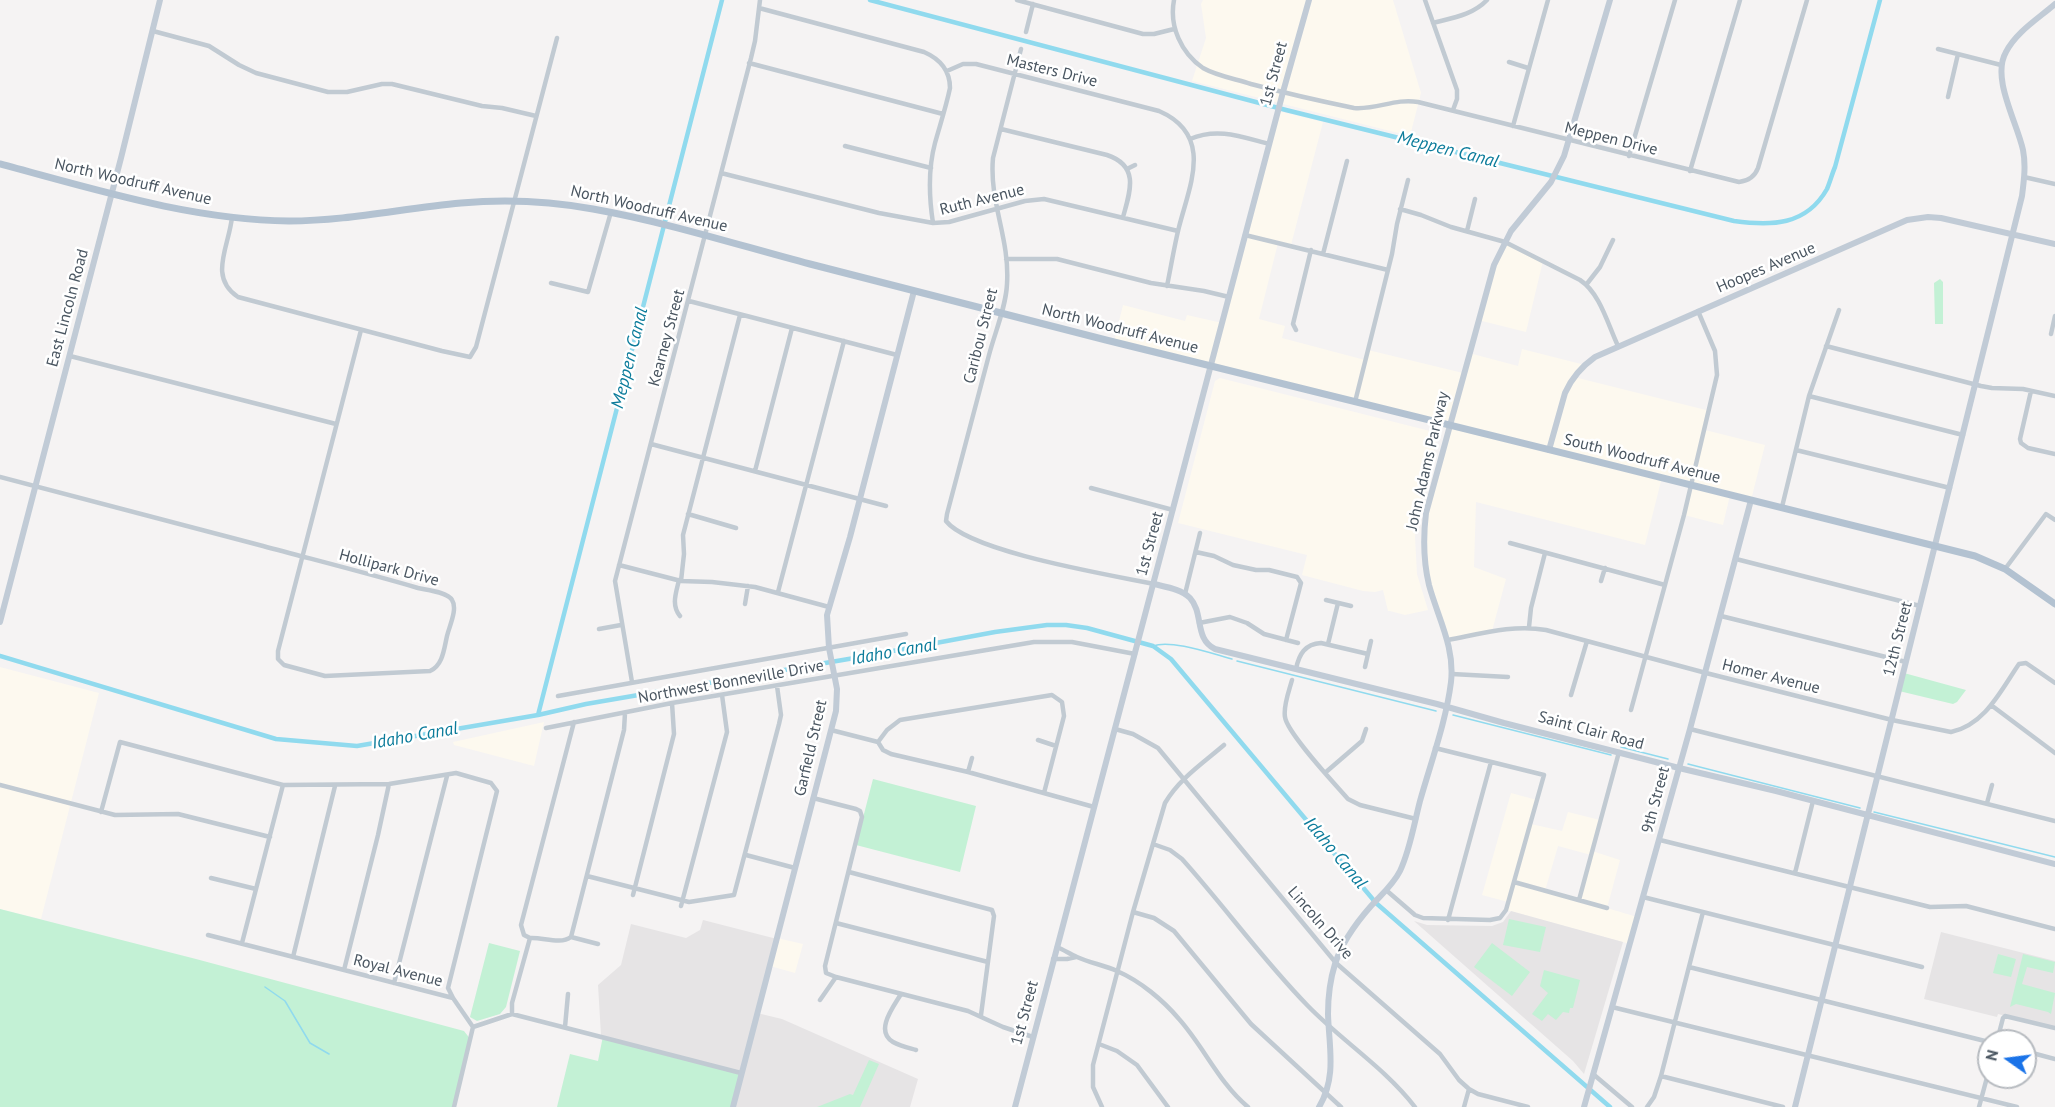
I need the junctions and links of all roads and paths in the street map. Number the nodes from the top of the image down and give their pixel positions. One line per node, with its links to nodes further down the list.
1 (160, 0): 18 (street, East Lincoln Road)
2 (760, 0): 15 (street, Kearney Street)
3 (1017, 0): 13 (street)
4 (1174, 0): 17 (street)
5 (1309, 0): 30 (street, 1st Street)
6 (1425, 0): 16 (street)
7 (1487, 0): 16 (street)
8 (1548, 0): 27 (street)
9 (1610, 0): 38 (street, John Adams Parkway)
10 (1675, 0): 41 (street)
11 (1740, 0): 47 (street)
12 (1807, 0): 47 (street, Meppen Drive)
13 (1033, 4): 17 (street); 19 (street)
14 (2055, 4): 26 (street)
15 (759, 8): 25 (street, Kearney Street); 28 (street)
16 (1433, 23): 32 (street)
17 (1174, 29): 30 (street, Meppen Drive)
18 (153, 31): 34 (street); 52 (street, East Lincoln Road)
19 (1026, 32)
20 (556, 38): 34 (street)
21 (1021, 49): 29 (street, Caribou Street)
22 (1938, 49): 23 (street)
23 (1958, 54): 26 (street); 31 (street)
24 (1509, 62): 27 (street)
25 (749, 63): 33 (street); 48 (street, Kearney Street)
26 (2001, 65): 49 (street, 12th Street)
27 (1528, 68): 35 (street)
28 (947, 71): 29 (street, Masters Drive); 33 (street)
29 (1015, 75): 36 (street, Caribou Street); 37 (street, Masters Drive)
30 (1282, 92): 32 (street, Meppen Drive); 39 (street, 1st Street)
31 (1948, 97)
32 (1453, 110): 35 (street, Meppen Drive)
33 (944, 114): 45 (street)
34 (536, 116): 54 (street)
35 (1512, 126): 38 (street, Meppen Drive)
36 (1001, 129): 46 (street); 55 (street, Caribou Street)
37 (1190, 139): 39 (street); 61 (street)
38 (1570, 141): 41 (street, Meppen Drive); 67 (street, John Adams Parkway)
39 (1269, 144): 65 (street, 1st Street)
40 (845, 146): 45 (street)
41 (1629, 156): 47 (street, Meppen Drive)
42 (1347, 161): 70 (street)
43 (0, 164): 52 (main road, North Woodruff Avenue)
44 (1134, 165): 46 (street)
45 (931, 168): 60 (street)
46 (1127, 169): 59 (street)
47 (1690, 171)
48 (722, 173): 60 (street, Ruth Avenue); 64 (street, Kearney Street)
49 (2024, 177): 51 (street); 63 (street, 12th Street)
50 (1408, 180): 56 (street)
51 (2055, 184)
52 (112, 193): 58 (main road, North Woodruff Avenue); 92 (street, East Lincoln Road)
53 (1475, 199): 62 (street)
54 (514, 201): 57 (main road, North Woodruff Avenue); 58 (main road, North Woodruff Avenue); 85 (street)
55 (996, 209): 59 (street, Ruth Avenue); 60 (street, Ruth Avenue); 71 (street, Caribou Street)
56 (1400, 209): 62 (street); 72 (street)
57 (611, 212): 64 (main road, North Woodruff Avenue); 73 (street)
58 (232, 217): 85 (street)
59 (1124, 217): 61 (street, Ruth Avenue)
60 (933, 223)
61 (1178, 231): 75 (street)
62 (1467, 231): 67 (street)
63 (2012, 233): 68 (street, Hoopes Avenue); 80 (street, Hoopes Avenue); 94 (street, 12th Street)
64 (705, 235): 76 (main road, North Woodruff Avenue); 78 (street, Kearney Street)
65 (1245, 235): 69 (street); 77 (street, 1st Street)
66 (1613, 240): 74 (street)
67 (1505, 242): 74 (street); 100 (street, John Adams Parkway)
68 (2055, 244)
69 (1311, 250): 70 (street); 86 (street)
70 (1323, 254): 72 (street)
71 (1006, 259): 75 (street); 81 (street, Caribou Street)
72 (1388, 270): 98 (street)
73 (551, 283)
74 (1586, 285): 89 (street)
75 (1167, 286): 77 (street)
76 (914, 291): 81 (main road, North Woodruff Avenue); 91 (street, Garfield Street)
77 (1229, 297): 93 (street, 1st Street)
78 (689, 301): 82 (street); 102 (street, Kearney Street)
79 (1839, 310): 90 (street)
80 (1698, 311): 89 (street, Hoopes Avenue); 110 (street)
81 (1000, 313): 93 (main road, North Woodruff Avenue); 134 (street, Caribou Street)
82 (740, 315): 84 (street); 106 (street)
83 (2055, 316): 87 (street)
84 (792, 328): 88 (street); 107 (street)
85 (361, 330): 99 (street)
86 (1296, 330)
87 (2051, 334)
88 (844, 341): 91 (street); 109 (street)
89 (1617, 346): 103 (street, Hoopes Avenue)
90 (1826, 346): 94 (street); 96 (street)
91 (897, 355): 114 (street, Garfield Street)
92 (70, 356): 99 (street); 111 (street, East Lincoln Road)
93 (1211, 366): 98 (main road, South Woodruff Avenue); 118 (street, 1st Street)
94 (1975, 384): 95 (street); 101 (street, 12th Street)
95 (2031, 391): 97 (street); 105 (street)
96 (1809, 396): 101 (street); 104 (street)
97 (2055, 396)
98 (1355, 402): 100 (main road, South Woodruff Avenue)
99 (336, 424): 127 (street)
100 (1449, 426): 103 (main road, South Woodruff Avenue); 155 (street, John Adams Parkway)
101 (1963, 435): 113 (street, 12th Street)
102 (651, 444): 106 (street); 129 (street, Kearney Street)
103 (1549, 450): 110 (main road, South Woodruff Avenue)
104 (1796, 450): 113 (street); 117 (street)
105 (2055, 454)
106 (702, 457): 107 (street); 119 (street)
107 (755, 471): 109 (street)
108 (0, 477): 111 (street, Hollipark Drive)
109 (806, 484): 114 (street); 137 (street)
110 (1691, 484): 115 (main road, South Woodruff Avenue); 135 (street)
111 (35, 487): 127 (street, Hollipark Drive); 148 (street, East Lincoln Road)
112 (1091, 488): 118 (street)
113 (1950, 488): 124 (street, 12th Street)
114 (860, 499): 116 (street); 145 (street, Garfield Street)
115 (1751, 500): 117 (main road, South Woodruff Avenue); 128 (street, 9th Street)
116 (886, 506)
117 (1782, 507): 124 (main road, South Woodruff Avenue)
118 (1173, 510): 134 (street, 1st Street)
119 (688, 514): 121 (street); 132 (street)
120 (2055, 520): 131 (street)
121 (736, 528)
122 (1200, 533): 125 (street)
123 (1510, 543): 126 (street)
124 (1935, 546): 131 (main road, South Woodruff Avenue); 144 (street, 12th Street)
125 (1196, 552): 138 (street); 154 (street)
126 (1545, 554): 130 (street); 151 (street)
127 (302, 557): 127 (street, Hollipark Drive)
128 (1736, 559): 144 (street); 147 (street, 9th Street)
129 (619, 565): 132 (street); 150 (street, Kearney Street)
130 (1605, 568): 133 (street); 135 (street)
131 (2005, 569): 142 (main road, South Woodruff Avenue)
132 (680, 581): 136 (street); 146 (street)
133 (1601, 581)
134 (1154, 584): 138 (street); 161 (street, 1st Street)
135 (1665, 585): 163 (street)
136 (748, 586): 137 (street); 141 (street)
137 (778, 592): 145 (street)
138 (1185, 594): 149 (street, Saint Clair Road)
139 (1326, 600): 140 (street)
140 (1338, 603): 143 (street); 159 (street)
141 (745, 604)
142 (2055, 604)
143 (1351, 606)
144 (1920, 606): 164 (street, 12th Street)
145 (829, 607): 160 (street, Garfield Street)
146 (680, 616)
147 (1721, 616): 164 (street); 167 (street, 9th Street)
148 (0, 622)
149 (1199, 623): 154 (street); 166 (street, Saint Clair Road)
150 (621, 625): 152 (street); 172 (street, Kearney Street)
151 (1529, 627): 155 (street, Homer Avenue); 156 (street, Homer Avenue)
152 (599, 629)
153 (906, 634): 160 (street)
154 (1286, 640): 158 (street)
155 (1448, 640): 168 (street, John Adams Parkway)
156 (1587, 641): 163 (street, Homer Avenue); 176 (street)
157 (1371, 642): 162 (street)
158 (1298, 643)
159 (1328, 644): 162 (street); 166 (street)
160 (829, 648): 169 (street, Garfield Street); 172 (street)
161 (1136, 651): 169 (street, Northwest Bonneville Drive); 186 (street, 1st Street)
162 (1368, 654): 165 (street)
163 (1646, 657): 167 (street, Homer Avenue); 181 (street)
164 (1906, 662): 183 (street, 12th Street)
165 (1365, 667)
166 (1296, 669): 180 (street, Saint Clair Road)
167 (1706, 673): 183 (street, Homer Avenue); 188 (street, 9th Street)
168 (1452, 674): 170 (street); 180 (street, John Adams Parkway)
169 (835, 676): 174 (street, Northwest Bonneville Drive); 189 (street, Garfield Street)
170 (1508, 677)
171 (1292, 680): 201 (street)
172 (632, 682): 177 (street)
173 (2055, 683): 179 (street, Homer Avenue)
174 (777, 686): 175 (street, Northwest Bonneville Drive); 222 (street)
175 (722, 695): 178 (street, Northwest Bonneville Drive); 236 (street)
176 (1571, 695)
177 (558, 696)
178 (672, 703): 182 (street, Northwest Bonneville Drive); 231 (street)
179 (1991, 705): 183 (street, Homer Avenue); 196 (street)
180 (1446, 707): 194 (street, John Adams Parkway); 195 (street, Saint Clair Road)
181 (1631, 710)
182 (625, 713): 184 (street, Northwest Bonneville Drive); 227 (street)
183 (1892, 720): 203 (street, 12th Street)
184 (574, 722): 185 (street, Northwest Bonneville Drive); 249 (street)
185 (546, 728)
186 (1115, 729): 204 (street, Lincoln Drive); 214 (street, 1st Street)
187 (1366, 729): 201 (street)
188 (1690, 729): 199 (street, 9th Street); 203 (street)
189 (831, 730): 191 (street); 211 (street, Garfield Street)
190 (1038, 740): 193 (street)
191 (878, 742): 193 (street); 200 (street)
192 (1224, 745): 204 (street)
193 (1056, 746): 210 (street)
194 (1436, 748): 198 (street); 217 (street, John Adams Parkway)
195 (1619, 752): 199 (street, Saint Clair Road); 237 (street)
196 (2055, 753)
197 (972, 758): 200 (street)
198 (1491, 762): 229 (street); 244 (street)
199 (1679, 768): 212 (street, Saint Clair Road); 220 (street, 9th Street)
200 (968, 772): 210 (street)
201 (1326, 772): 217 (street)
202 (447, 776): 205 (street); 264 (street); 267 (street)
203 (1878, 777): 213 (street); 216 (street, 12th Street)
204 (1185, 778): 221 (street); 258 (street, Lincoln Drive)
205 (389, 784): 209 (street); 261 (street)
206 (0, 785): 215 (street)
207 (283, 785): 209 (street); 215 (street); 219 (street)
208 (1992, 785): 213 (street)
209 (335, 786): 254 (street)
210 (1044, 793): 214 (street)
211 (813, 798): 224 (street, Garfield Street); 225 (street)
212 (1813, 801): 216 (street, Saint Clair Road); 226 (street)
213 (1987, 803): 218 (street)
214 (1094, 807): 253 (street, 1st Street)
215 (101, 812): 219 (street)
216 (1868, 816): 223 (street, Saint Clair Road); 230 (street, 12th Street)
217 (1416, 819): 233 (street, John Adams Parkway)
218 (2055, 820)
219 (270, 837): 232 (street)
220 (1660, 840): 226 (street); 235 (street, 9th Street)
221 (1153, 844): 240 (street); 274 (street)
222 (746, 855): 224 (street); 236 (street)
223 (2055, 864)
224 (795, 868): 286 (street, Garfield Street)
225 (849, 872): 245 (street); 257 (street)
226 (1795, 873): 230 (street)
227 (587, 876): 231 (street); 248 (street)
228 (211, 878): 232 (street)
229 (1514, 882): 237 (street); 244 (street)
230 (1850, 888): 246 (street); 252 (street, 12th Street)
231 (635, 889): 234 (street); 236 (street)
232 (256, 890): 250 (street)
233 (1386, 890): 244 (street); 258 (street, John Adams Parkway)
234 (633, 895)
235 (1643, 897): 241 (street); 243 (street, 9th Street)
236 (682, 900): 238 (street)
237 (1579, 900): 239 (street)
238 (681, 906)
239 (1607, 908)
240 (1133, 912): 262 (street); 291 (street)
241 (1703, 912): 252 (street); 259 (street)
242 (1630, 915): 243 (street)
243 (1637, 917): 270 (street, 9th Street)
244 (1448, 920)
245 (836, 923): 257 (street); 263 (street)
246 (2055, 929)
247 (208, 935): 250 (street, Royal Avenue)
248 (571, 937): 249 (street); 251 (street)
249 (530, 938): 271 (street)
250 (242, 944): 254 (street, Royal Avenue)
251 (598, 944)
252 (1835, 946): 260 (street); 269 (street, 12th Street)
253 (1057, 947): 255 (street); 256 (street, 1st Street)
254 (293, 957): 261 (street, Royal Avenue)
255 (1076, 957): 256 (street); 262 (street)
256 (1053, 959): 279 (street, 1st Street)
257 (988, 962): 272 (street)
258 (1336, 963): 274 (street, John Adams Parkway); 289 (street, Lincoln Drive)
259 (1689, 967): 269 (street); 273 (street)
260 (1922, 967)
261 (345, 970): 264 (street, Royal Avenue)
262 (1118, 971): 281 (street); 299 (street)
263 (836, 977): 266 (street); 268 (street)
264 (394, 983): 267 (street, Royal Avenue)
265 (568, 994): 276 (street)
266 (901, 994): 272 (street); 282 (street)
267 (453, 998): 275 (street, Royal Avenue)
268 (820, 1000)
269 (1822, 1001): 280 (street); 284 (street, 12th Street)
270 (1612, 1006): 273 (street); 287 (street, 9th Street)
271 (512, 1014): 275 (street); 276 (street)
272 (981, 1015): 279 (street)
273 (1675, 1022): 284 (street); 288 (street)
274 (1329, 1026): 291 (street, John Adams Parkway); 302 (street)
275 (473, 1027): 294 (street)
276 (565, 1027): 286 (street)
277 (2055, 1028): 278 (street)
278 (2001, 1029)
279 (1033, 1037): 296 (street, 1st Street)
280 (1977, 1039)
281 (1099, 1044): 297 (street); 298 (street)
282 (916, 1050)
283 (2037, 1054): 285 (street)
284 (1808, 1056): 292 (street); 309 (street, 12th Street)
285 (2055, 1059)
286 (741, 1073): 295 (street, Garfield Street)
287 (1593, 1074): 293 (street, 9th Street); 306 (street)
288 (1661, 1076): 307 (street); 308 (street)
289 (1469, 1089): 303 (street); 304 (street, Lincoln Drive)
290 (1984, 1089): 292 (street)
291 (1326, 1095): 300 (street, John Adams Parkway); 301 (street)
292 (1981, 1098): 310 (street); 311 (street)
293 (1585, 1103): 305 (street)
294 (454, 1107)
295 (733, 1107)
296 (1014, 1107)
297 (1102, 1107)
298 (1168, 1107)
299 (1248, 1107)
300 (1319, 1107)
301 (1341, 1107)
302 (1415, 1107)
303 (1464, 1107)
304 (1528, 1107)
305 (1588, 1107)
306 (1632, 1107)
307 (1647, 1107)
308 (1783, 1107)
309 (1795, 1107)
310 (1979, 1107)
311 (2017, 1107)

